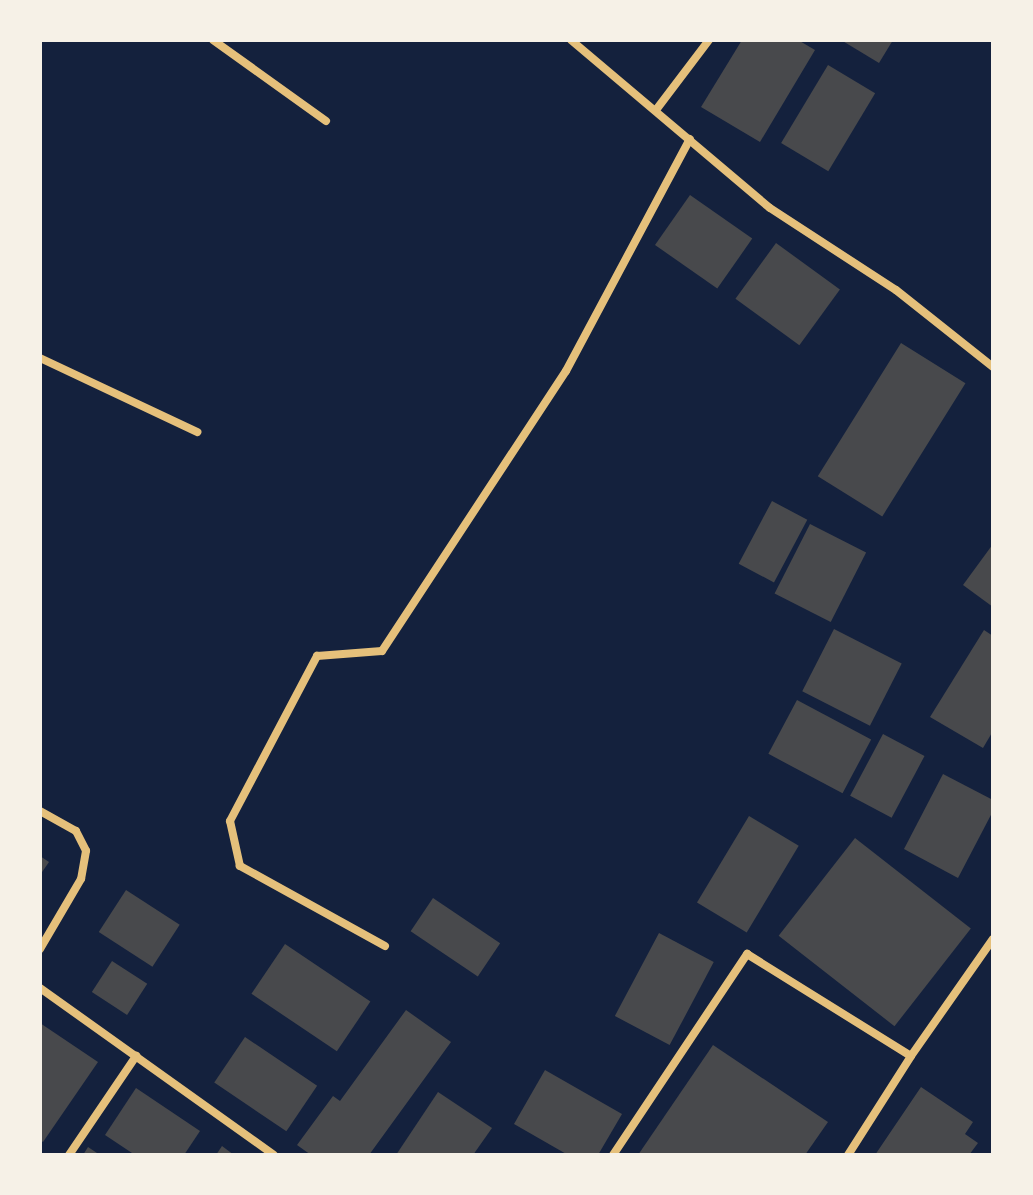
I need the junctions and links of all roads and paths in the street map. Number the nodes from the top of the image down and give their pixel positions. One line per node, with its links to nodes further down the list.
1 (213, 40): 5 (street)
2 (571, 40): 4 (street)
3 (709, 40): 4 (street)
4 (656, 110): 6 (street)
5 (326, 121)
6 (690, 139): 8 (street); 12 (street)
7 (40, 358): 9 (street)
8 (993, 367)
9 (197, 432)
10 (40, 811): 13 (street)
11 (993, 939): 16 (street)
12 (385, 946)
13 (40, 949)
14 (40, 988): 15 (street)
15 (136, 1056): 17 (street); 18 (street)
16 (911, 1056): 19 (street); 20 (street)
17 (69, 1155)
18 (274, 1155)
19 (613, 1155)
20 (848, 1155)

